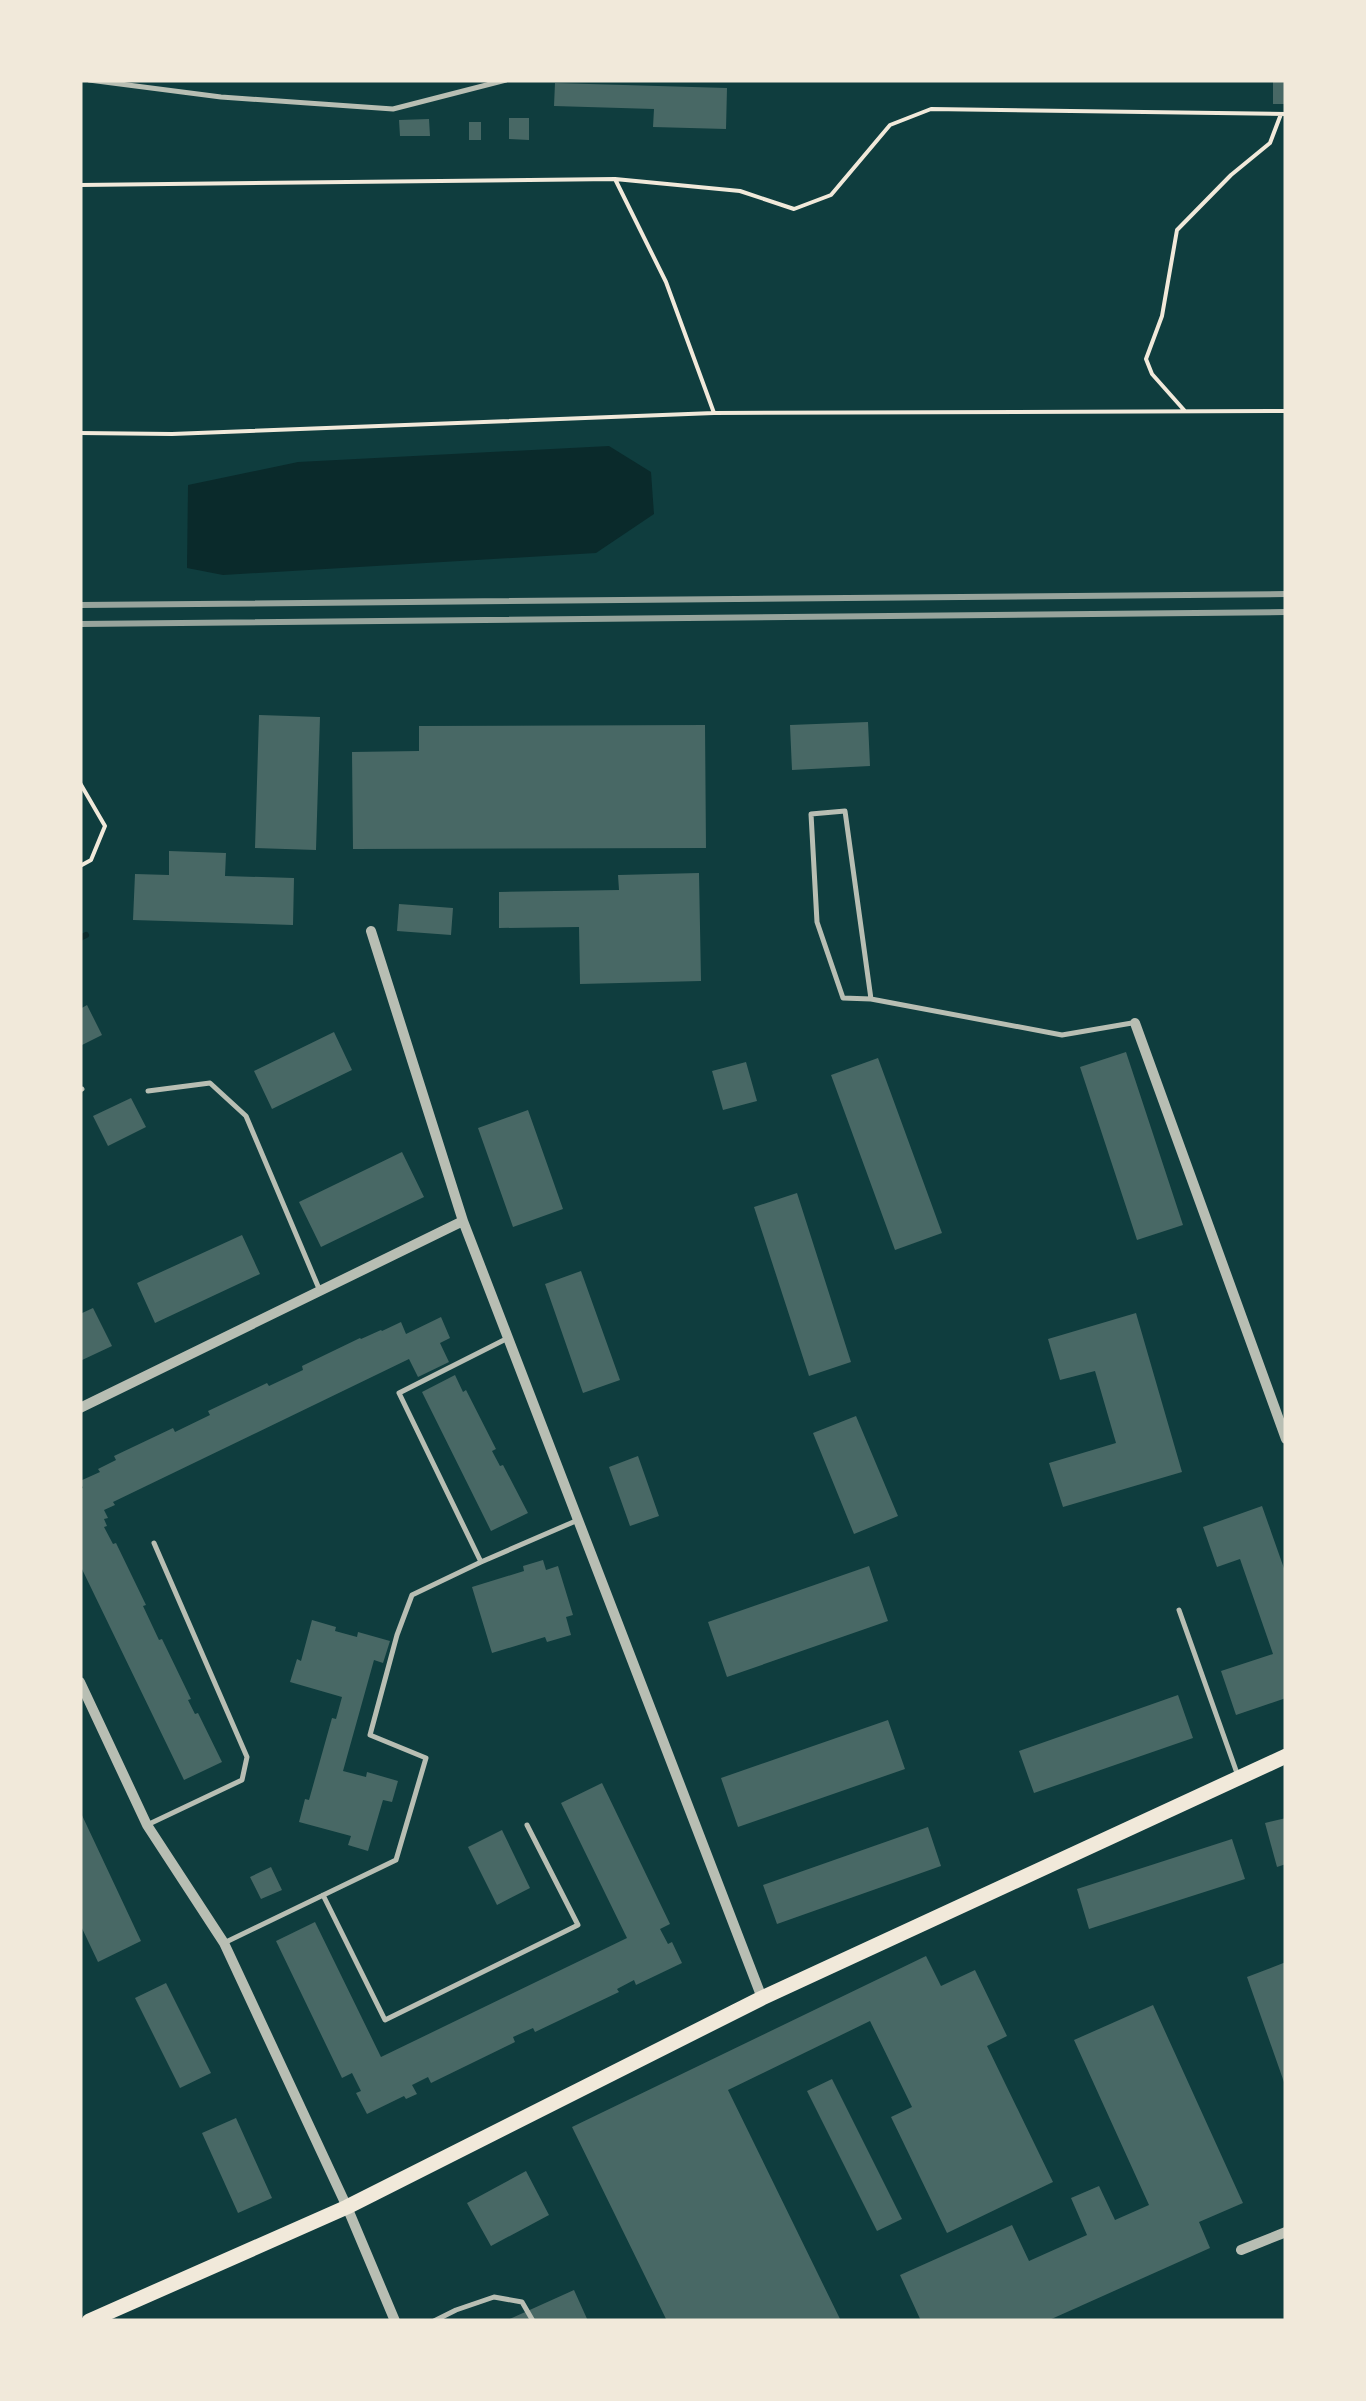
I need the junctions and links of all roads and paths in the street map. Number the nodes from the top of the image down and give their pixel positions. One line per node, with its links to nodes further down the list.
1 (89, 80): 2 (lane)
2 (506, 80)
3 (1283, 114): 4 (path); 8 (path)
4 (615, 179): 5 (path); 7 (path)
5 (80, 185)
6 (1286, 411): 8 (path)
7 (714, 412): 8 (path); 9 (path)
8 (1186, 412)
9 (80, 433)
10 (80, 783): 11 (path)
11 (80, 866)
12 (371, 931): 16 (street)
13 (872, 999): 13 (lane); 14 (lane)
14 (1135, 1023): 20 (street)
15 (148, 1090): 17 (lane)
16 (463, 1221): 17 (street); 18 (street)
17 (320, 1291): 19 (street)
18 (508, 1338): 21 (street); 23 (lane)
19 (80, 1408)
20 (1286, 1438)
21 (578, 1520): 23 (lane); 32 (street)
22 (154, 1542): 28 (lane)
23 (481, 1562): 30 (lane)
24 (1178, 1610): 27 (lane)
25 (80, 1682): 28 (street)
26 (1286, 1756): 27 (main road)
27 (1240, 1778): 32 (main road)
28 (147, 1825): 31 (street)
29 (528, 1825): 30 (lane)
30 (323, 1895): 31 (lane)
31 (224, 1944): 33 (street)
32 (762, 1998): 33 (main road)
33 (347, 2208): 36 (main road); 37 (street)
34 (1286, 2232): 35 (street)
35 (1241, 2250)
36 (90, 2321)
37 (396, 2321)
38 (434, 2321): 39 (lane)
39 (533, 2321)

